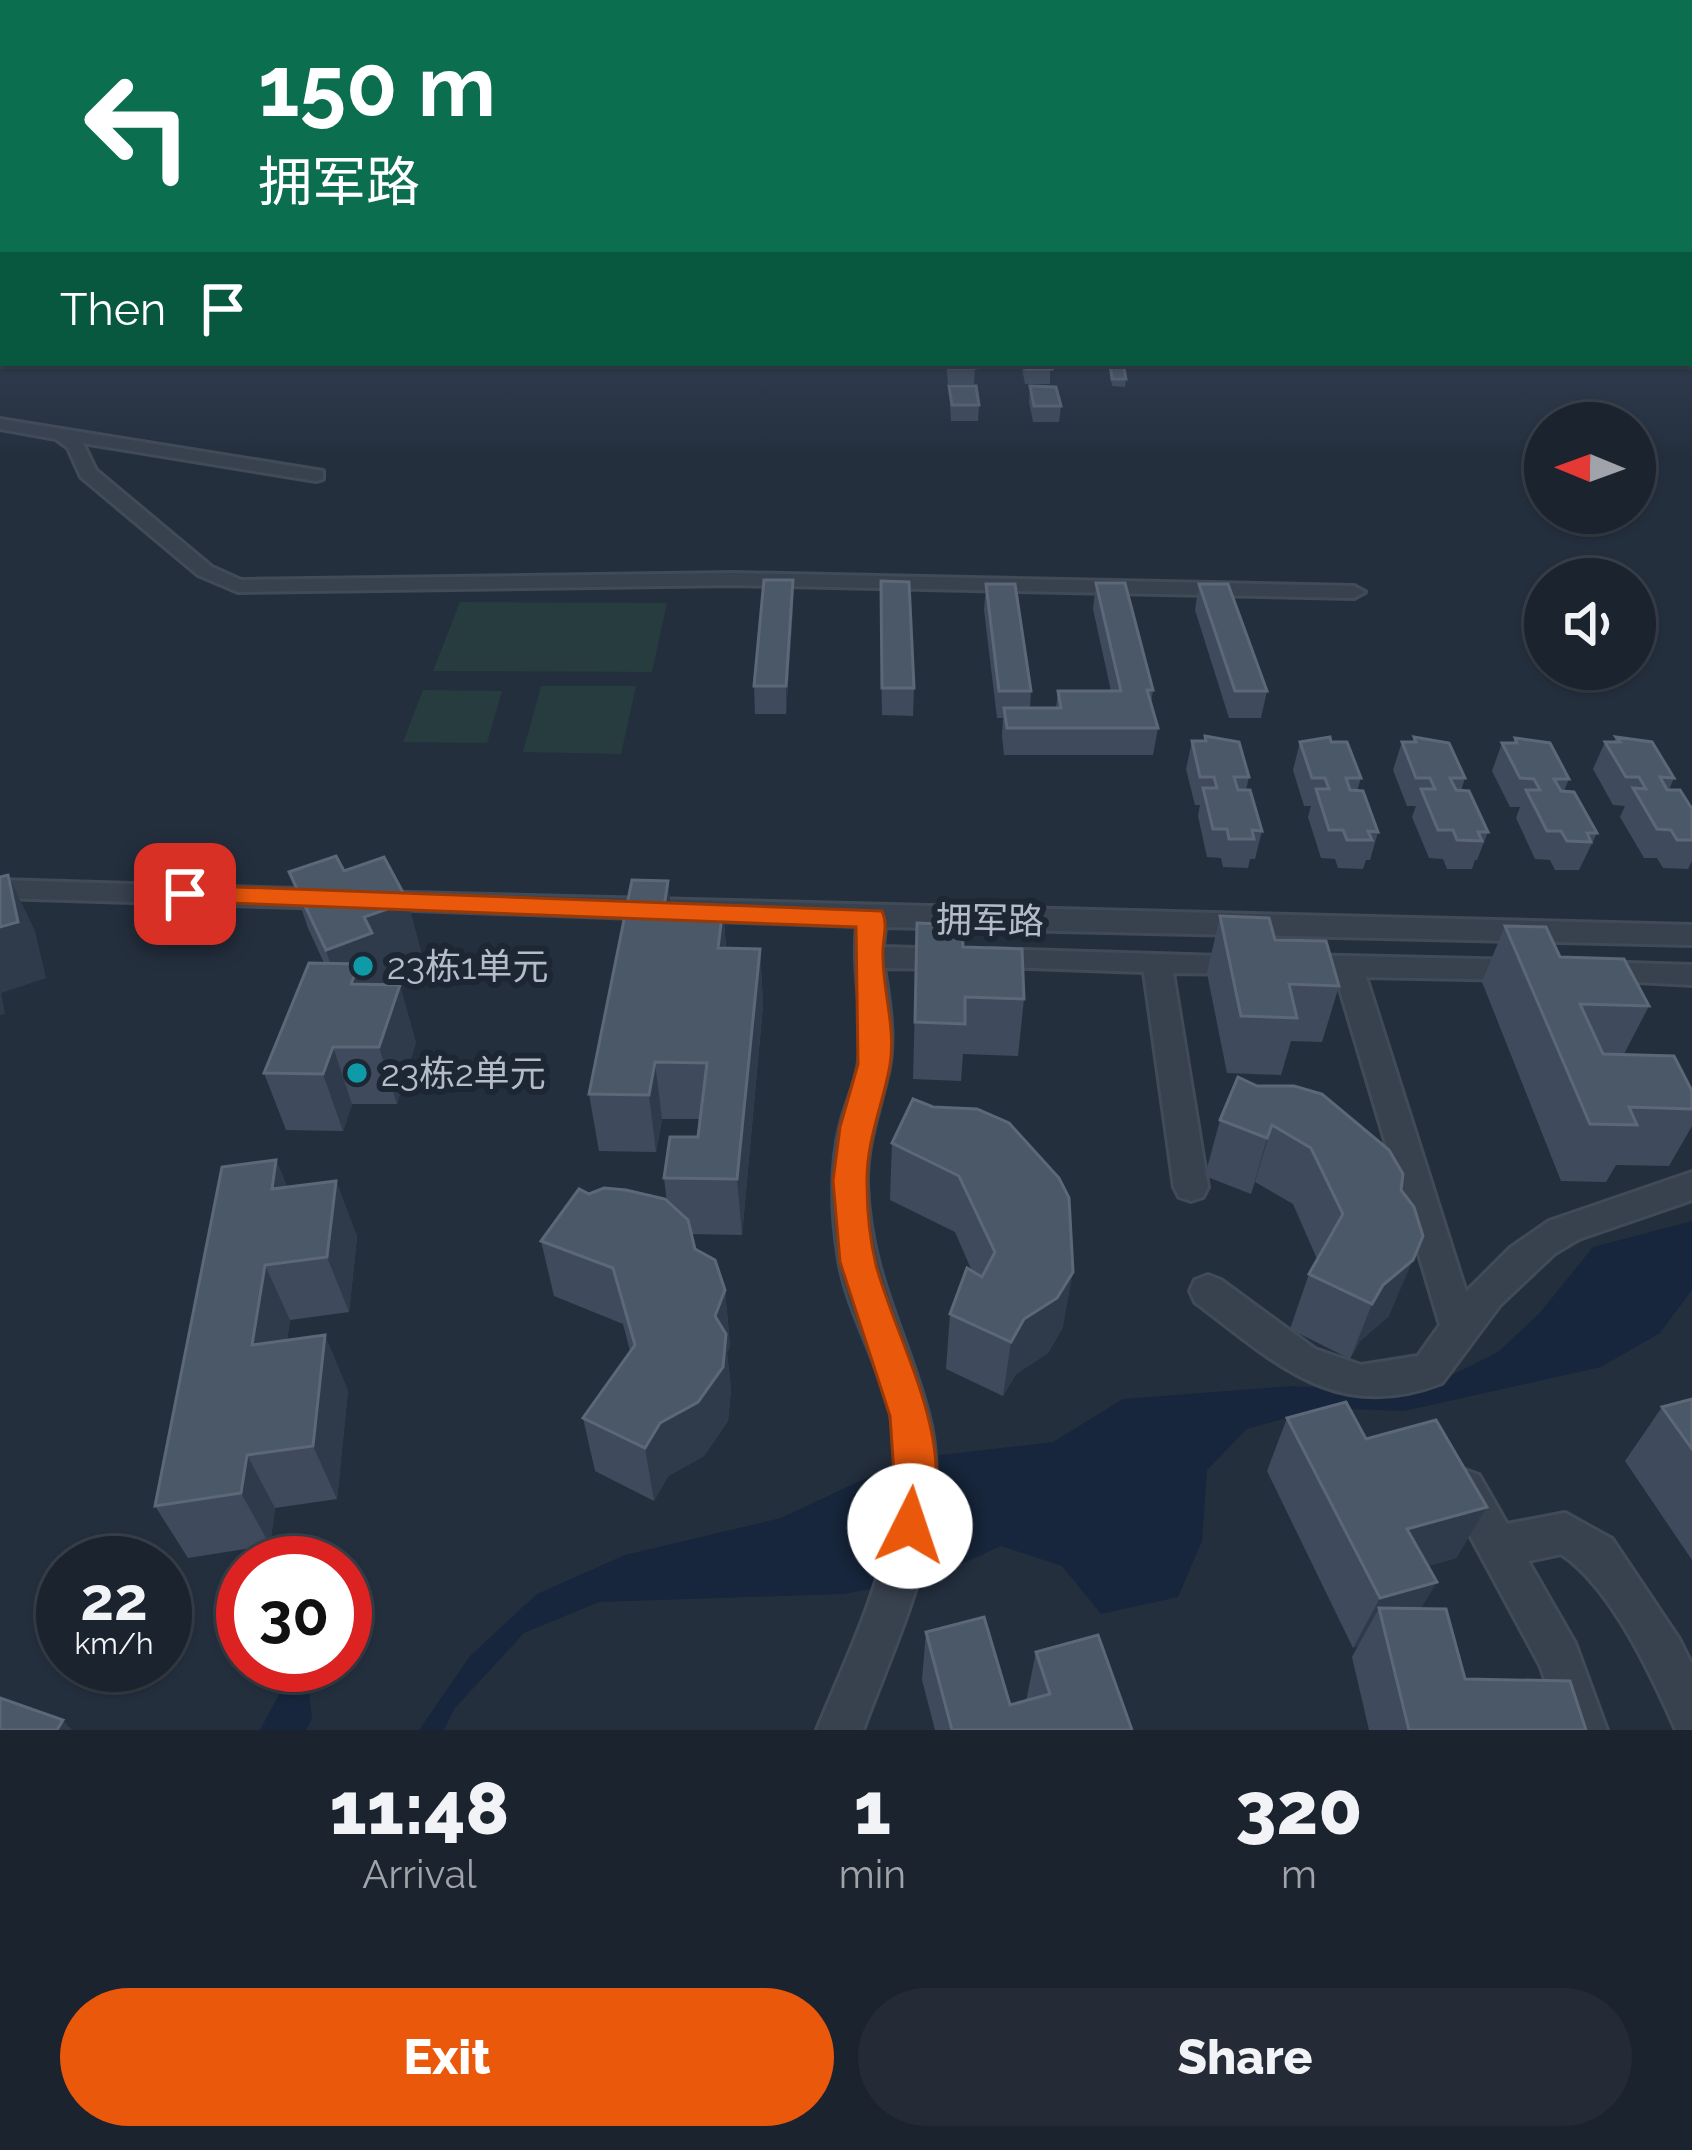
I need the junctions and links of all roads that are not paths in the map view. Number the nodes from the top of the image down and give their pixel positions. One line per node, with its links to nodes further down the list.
1 (0, 424): 2 (street)
2 (62, 434): 3 (street); 4 (street)
3 (316, 475)
4 (1354, 592)
5 (0, 889): 6 (street, 拥军路)
6 (872, 917): 7 (street, 拥军路); 8 (street)
7 (1692, 935)
8 (868, 957): 9 (street); 19 (street)
9 (1157, 962): 10 (street); 13 (street)
10 (1348, 966): 11 (street); 15 (street)
11 (1692, 975)
12 (1692, 1186): 15 (street)
13 (1191, 1187)
14 (1208, 1291): 15 (street)
15 (1459, 1326)
16 (1446, 1456): 17 (street)
17 (1497, 1546): 18 (street); 20 (street)
18 (1692, 1714)
19 (840, 1730)
20 (1584, 1730)

